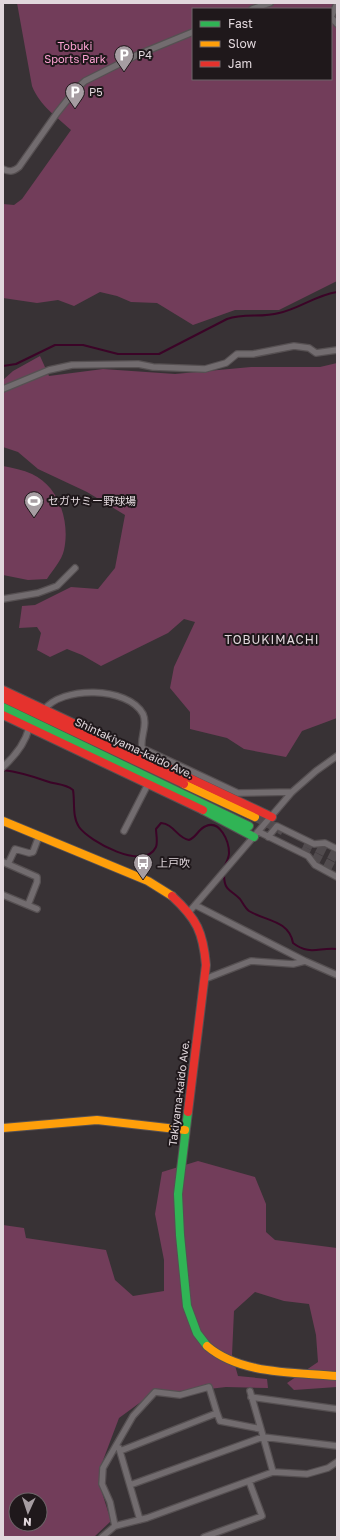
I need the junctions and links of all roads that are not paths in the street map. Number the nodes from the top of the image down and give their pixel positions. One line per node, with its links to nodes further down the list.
1 (270, 3): 4 (street)
2 (333, 3): 3 (street)
3 (337, 4): 5 (street)
4 (255, 8)
5 (332, 15)
6 (192, 32): 7 (street)
7 (3, 169)
8 (337, 350): 9 (street)
9 (3, 389)
10 (75, 568): 11 (street)
11 (3, 599)
12 (3, 690): 15 (main road)
13 (3, 698): 23 (main road, Shintakiyama-kaido Ave.)
14 (3, 708): 26 (main road, Shintakiyama-kaido Ave.)
15 (44, 710): 18 (main road); 18 (street)
16 (3, 715): 17 (main road)
17 (29, 728): 20 (street); 21 (main road)
18 (141, 752): 22 (street); 24 (main road)
19 (337, 756): 22 (street)
20 (4, 766)
21 (148, 784): 27 (street); 28 (main road)
22 (292, 792): 24 (street)
23 (255, 817)
24 (272, 817): 28 (street)
25 (3, 821): 29 (main road, Takiyama-kaido Ave.)
26 (249, 826)
27 (124, 832)
28 (257, 834): 30 (street); 36 (street)
29 (39, 836): 32 (street); 38 (main road, Takiyama-kaido Ave.)
30 (268, 837): 31 (street); 33 (street)
31 (337, 848)
32 (6, 863): 35 (street)
33 (337, 877)
34 (3, 895): 35 (street)
35 (28, 905): 37 (street)
36 (195, 905): 38 (street); 39 (street)
37 (37, 909)
38 (189, 912): 41 (main road, Takiyama-kaido Ave.)
39 (305, 961): 40 (street); 41 (street)
40 (337, 975)
41 (205, 980): 43 (main road, Takiyama-kaido Ave.)
42 (3, 1128): 43 (main road)
43 (185, 1130): 44 (main road, Takiyama-kaido Ave.)
44 (337, 1376)
45 (337, 1409): 47 (street)
46 (217, 1413): 47 (street); 49 (street); 51 (street)
47 (261, 1429): 48 (street)
48 (263, 1437): 50 (street); 53 (street); 55 (street)
49 (117, 1443): 51 (street); 57 (street)
50 (337, 1446)
51 (120, 1451): 55 (street)
52 (337, 1462): 53 (street)
53 (273, 1472): 54 (street)
54 (249, 1481): 56 (street); 59 (street)
55 (130, 1485): 56 (street)
56 (140, 1520): 57 (street)
57 (115, 1526): 58 (street)
58 (104, 1536)
59 (204, 1537)

